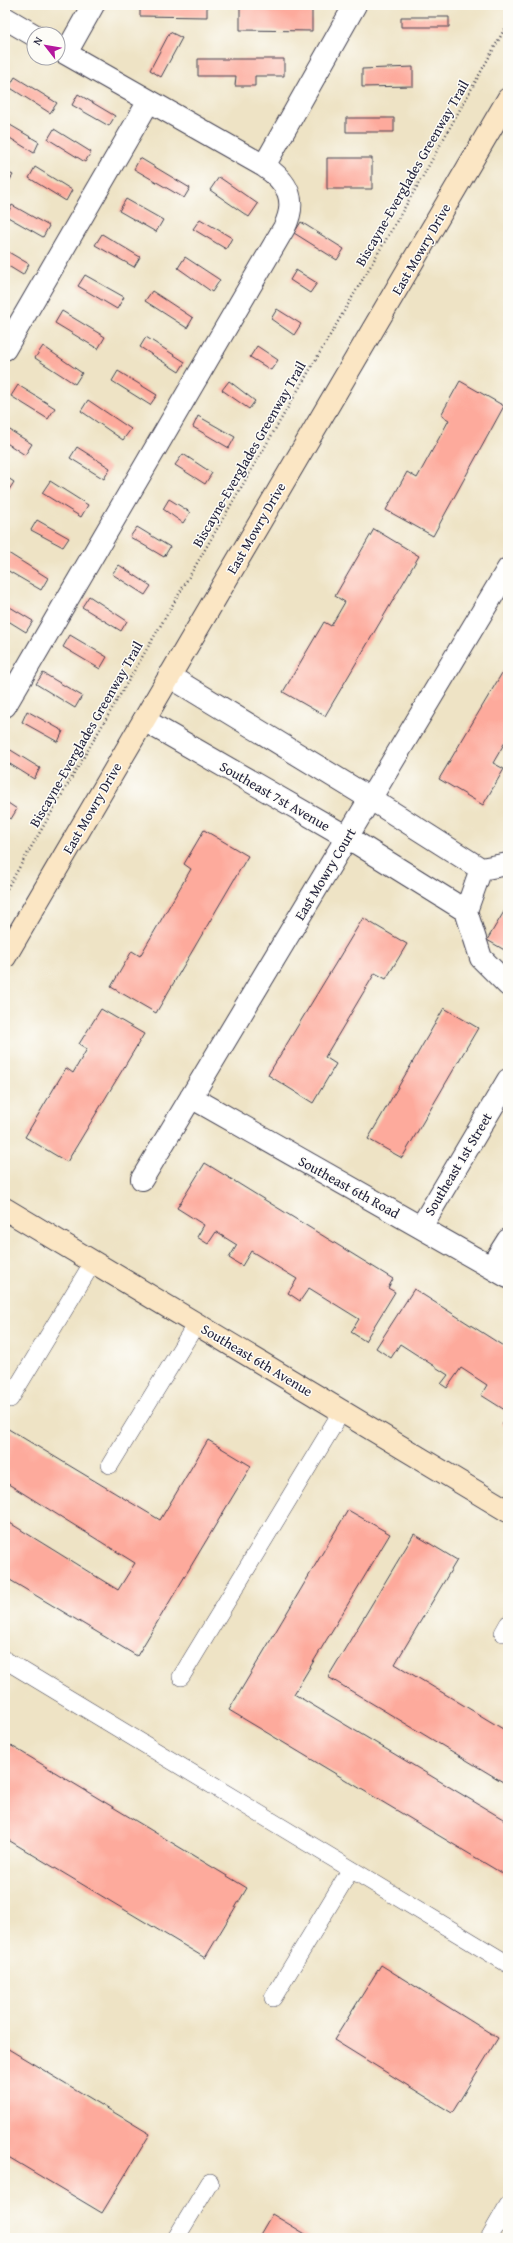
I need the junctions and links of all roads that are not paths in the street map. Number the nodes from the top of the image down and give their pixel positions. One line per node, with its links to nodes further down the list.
1 (94, 5): 5 (street)
2 (355, 5): 9 (street)
3 (8, 27): 4 (street)
4 (26, 33)
5 (66, 45)
6 (66, 53): 8 (street)
7 (508, 100): 12 (street, East Mowry Drive)
8 (149, 101): 9 (street); 10 (street)
9 (264, 166): 13 (street)
10 (5, 350)
11 (508, 569): 15 (street, East Mowry Court)
12 (169, 676): 14 (street, East Mowry Drive); 15 (street)
13 (5, 706)
14 (144, 720): 16 (street, Southeast 7st Avenue); 20 (street, East Mowry Drive)
15 (371, 799): 16 (street, East Mowry Court); 18 (street)
16 (347, 837): 19 (street, Southeast 7st Avenue); 23 (street, East Mowry Court)
17 (508, 864): 18 (street)
18 (481, 869): 19 (street)
19 (466, 911): 21 (street)
20 (5, 957)
21 (508, 985)
22 (508, 1080): 26 (street, Southeast 1st Street)
23 (191, 1097): 24 (street, East Mowry Court); 26 (street, Southeast 6th Road)
24 (142, 1178)
25 (5, 1209): 28 (street, Southeast 6th Avenue)
26 (421, 1227): 29 (street, Southeast 6th Road)
27 (508, 1240): 29 (street)
28 (93, 1262): 30 (street, Southeast 6th Avenue); 31 (lane)
29 (500, 1272)
30 (196, 1324): 32 (street, Southeast 6th Avenue); 33 (lane)
31 (10, 1399)
32 (342, 1411): 34 (street, Southeast 6th Avenue); 36 (lane)
33 (110, 1465)
34 (508, 1511)
35 (5, 1660): 37 (lane)
36 (181, 1676)
37 (351, 1869): 38 (lane); 39 (lane)
38 (508, 1964)
39 (273, 1998)
40 (210, 2182): 42 (lane)
41 (508, 2205): 43 (lane)
42 (176, 2238)
43 (488, 2238)

